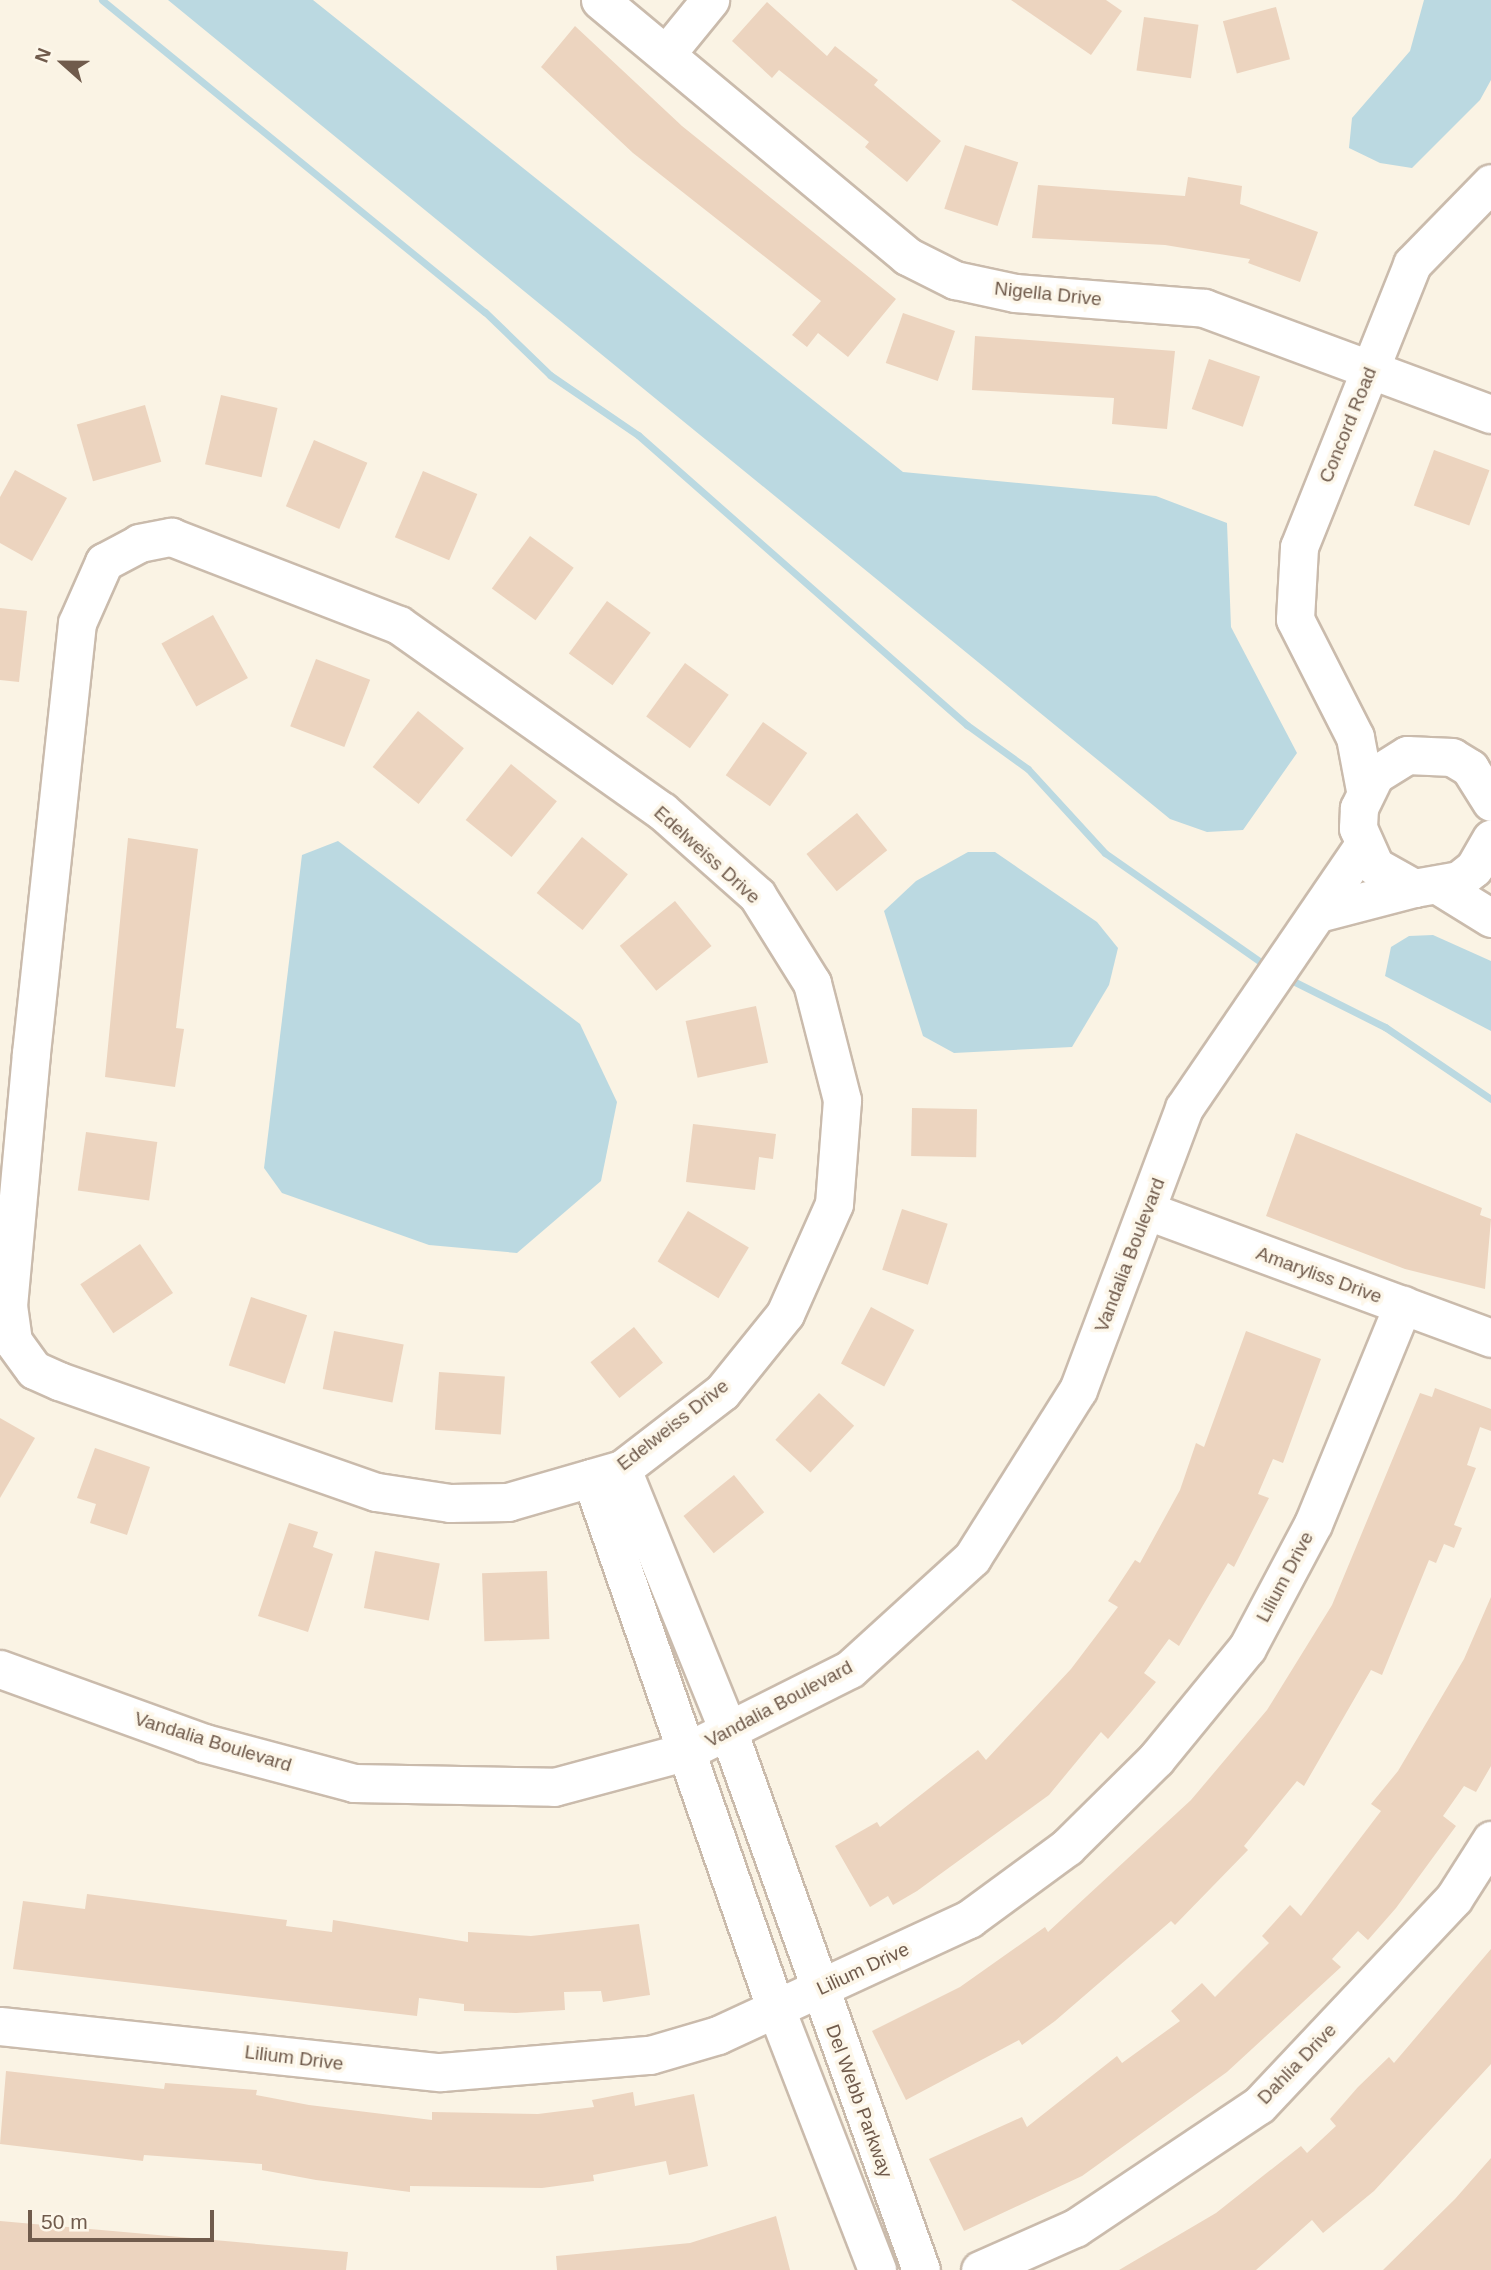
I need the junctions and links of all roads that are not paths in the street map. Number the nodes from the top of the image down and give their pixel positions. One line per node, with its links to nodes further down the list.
1 (600, 0): 3 (street, Nigella Drive)
2 (710, 0): 3 (street)
3 (666, 54): 5 (street, Nigella Drive)
4 (1491, 183): 5 (street, Concord Road)
5 (1369, 372): 6 (street, Nigella Drive); 7 (street, Concord Road)
6 (1491, 414)
7 (1330, 693): 9 (street, Concord Road); 11 (street, Concord Road)
8 (1491, 745): 10 (street)
9 (1407, 755): 10 (street); 11 (street)
10 (1452, 757): 12 (street)
11 (1365, 790): 14 (street, Concord Road)
12 (1491, 802)
13 (1491, 839): 15 (street)
14 (1363, 846): 15 (street); 16 (street, Vandalia Boulevard)
15 (1428, 887): 16 (street); 17 (street)
16 (1318, 913): 18 (street, Vandalia Boulevard)
17 (1491, 918)
18 (1148, 1211): 19 (street, Amaryliss Drive); 23 (street, Vandalia Boulevard)
19 (1403, 1305): 20 (street, Amaryliss Drive); 26 (street, Lilium Drive)
20 (1491, 1338)
21 (607, 1474): 21 (street, Edelweiss Drive); 23 (street, Del Webb Parkway); 24 (street)
22 (0, 1669): 24 (street, Vandalia Boulevard)
23 (729, 1733): 24 (street, Vandalia Boulevard); 26 (street, Del Webb Parkway)
24 (687, 1751): 27 (street)
25 (1491, 1840): 31 (street, Dahlia Drive)
26 (818, 1991): 27 (street, Lilium Drive); 30 (street, Del Webb Parkway)
27 (774, 2004): 28 (street, Lilium Drive); 29 (street)
28 (0, 2026)
29 (877, 2270)
30 (921, 2270)
31 (980, 2270)

